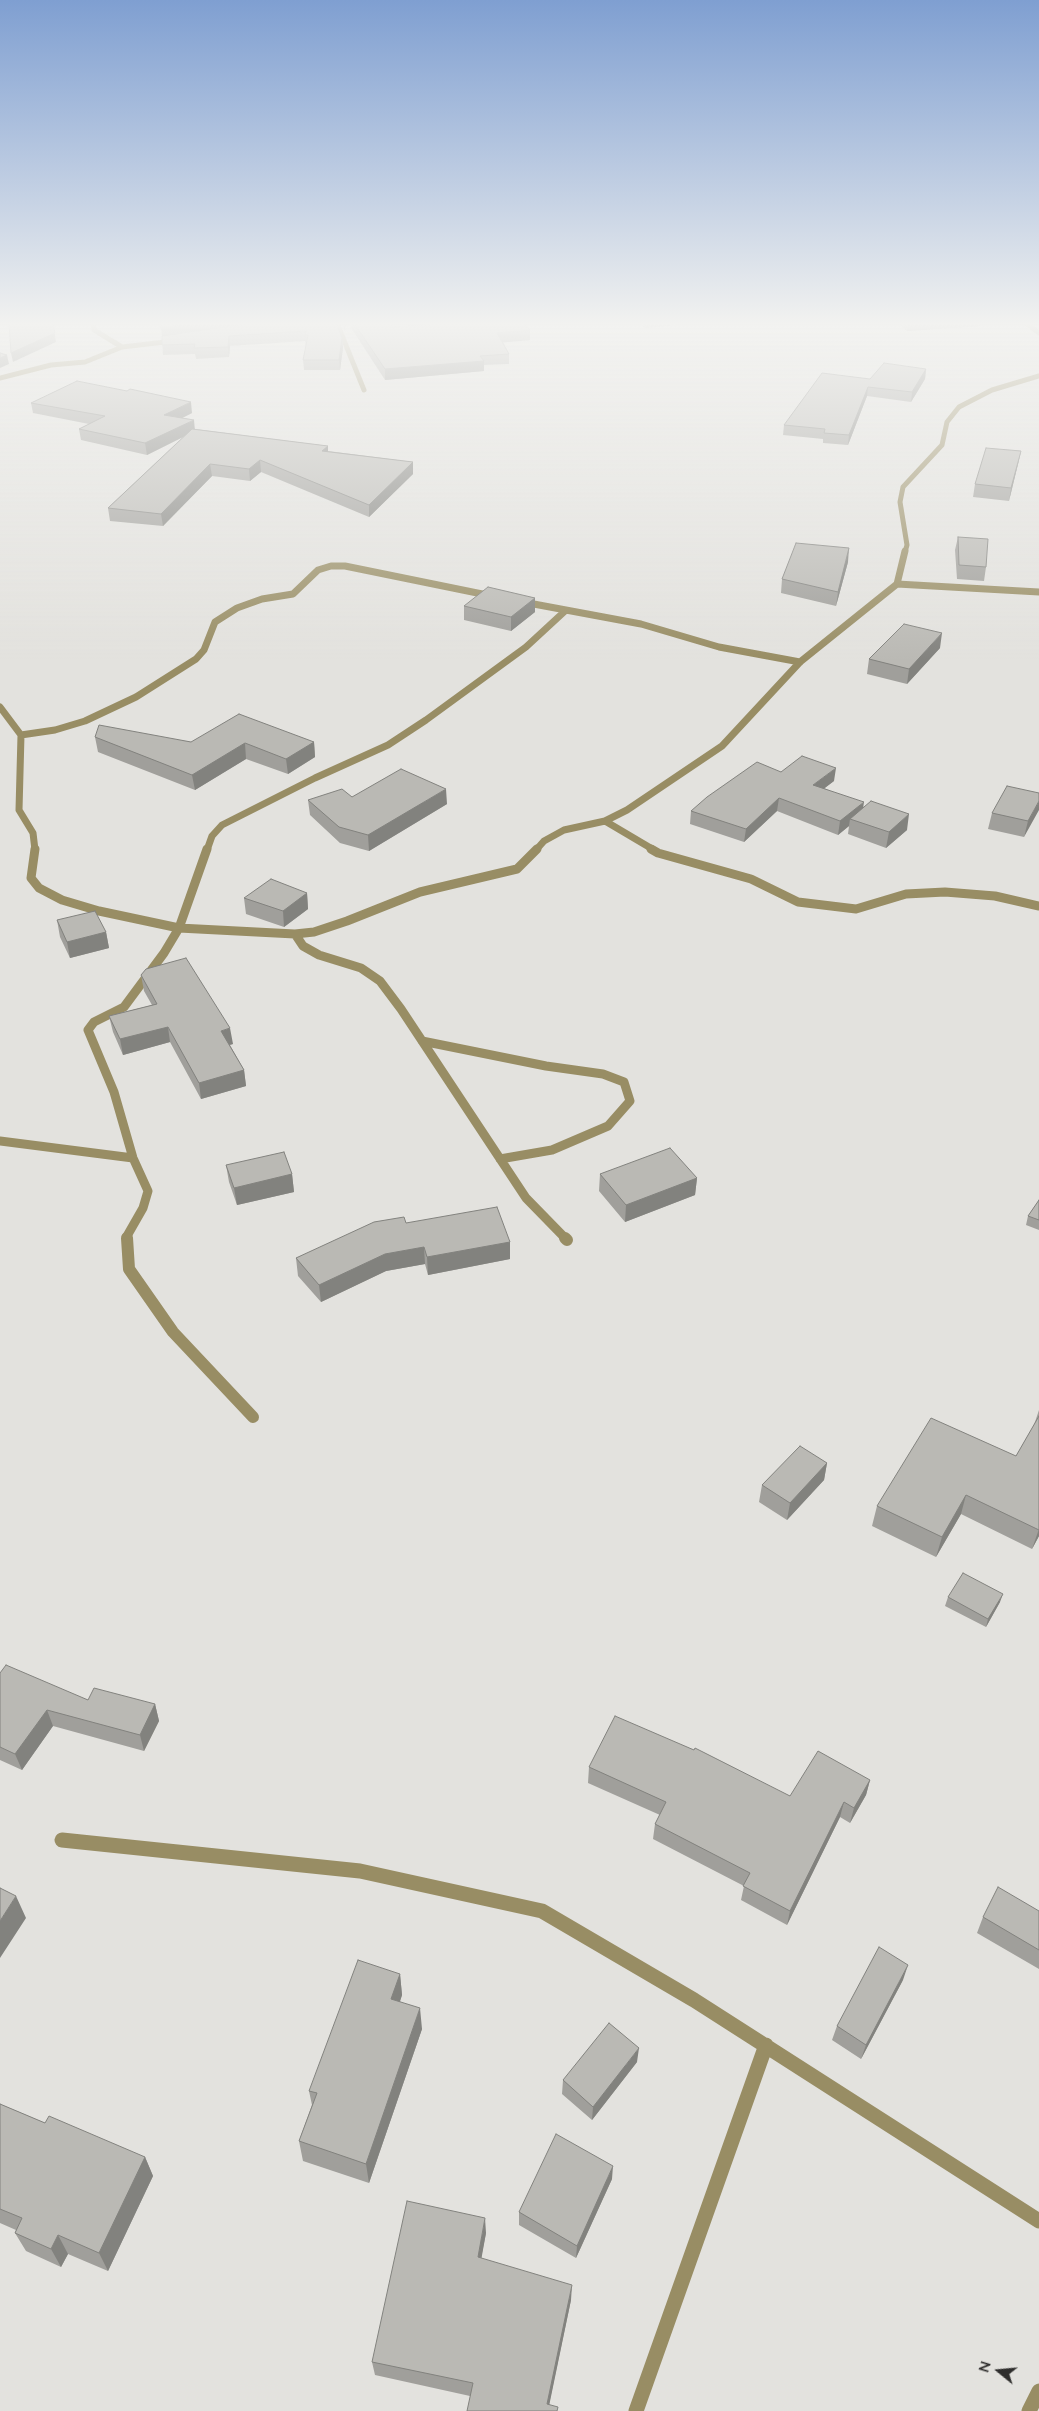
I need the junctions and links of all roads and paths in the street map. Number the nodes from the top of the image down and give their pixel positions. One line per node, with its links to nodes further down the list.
1 (944, 436): 2 (street)
2 (897, 584): 3 (street); 7 (street)
3 (1039, 592)
4 (498, 597): 11 (street)
5 (518, 601): 6 (street)
6 (565, 611): 7 (street); 14 (street)
7 (800, 662): 12 (street)
8 (0, 707): 9 (street)
9 (11, 722): 10 (street); 11 (street)
10 (0, 724)
11 (21, 735): 14 (street)
12 (605, 821): 13 (street); 15 (street)
13 (1039, 906)
14 (179, 928): 15 (street); 18 (street)
15 (295, 934): 16 (street)
16 (422, 1042): 19 (street); 19 (street)
17 (0, 1141): 18 (street)
18 (133, 1158): 21 (street)
19 (500, 1159): 20 (street)
20 (567, 1240)
21 (253, 1417)
22 (62, 1840): 23 (street)
23 (766, 2045): 24 (street); 26 (street)
24 (1039, 2221)
25 (1039, 2391): 27 (street)
26 (636, 2411)
27 (1029, 2411)

